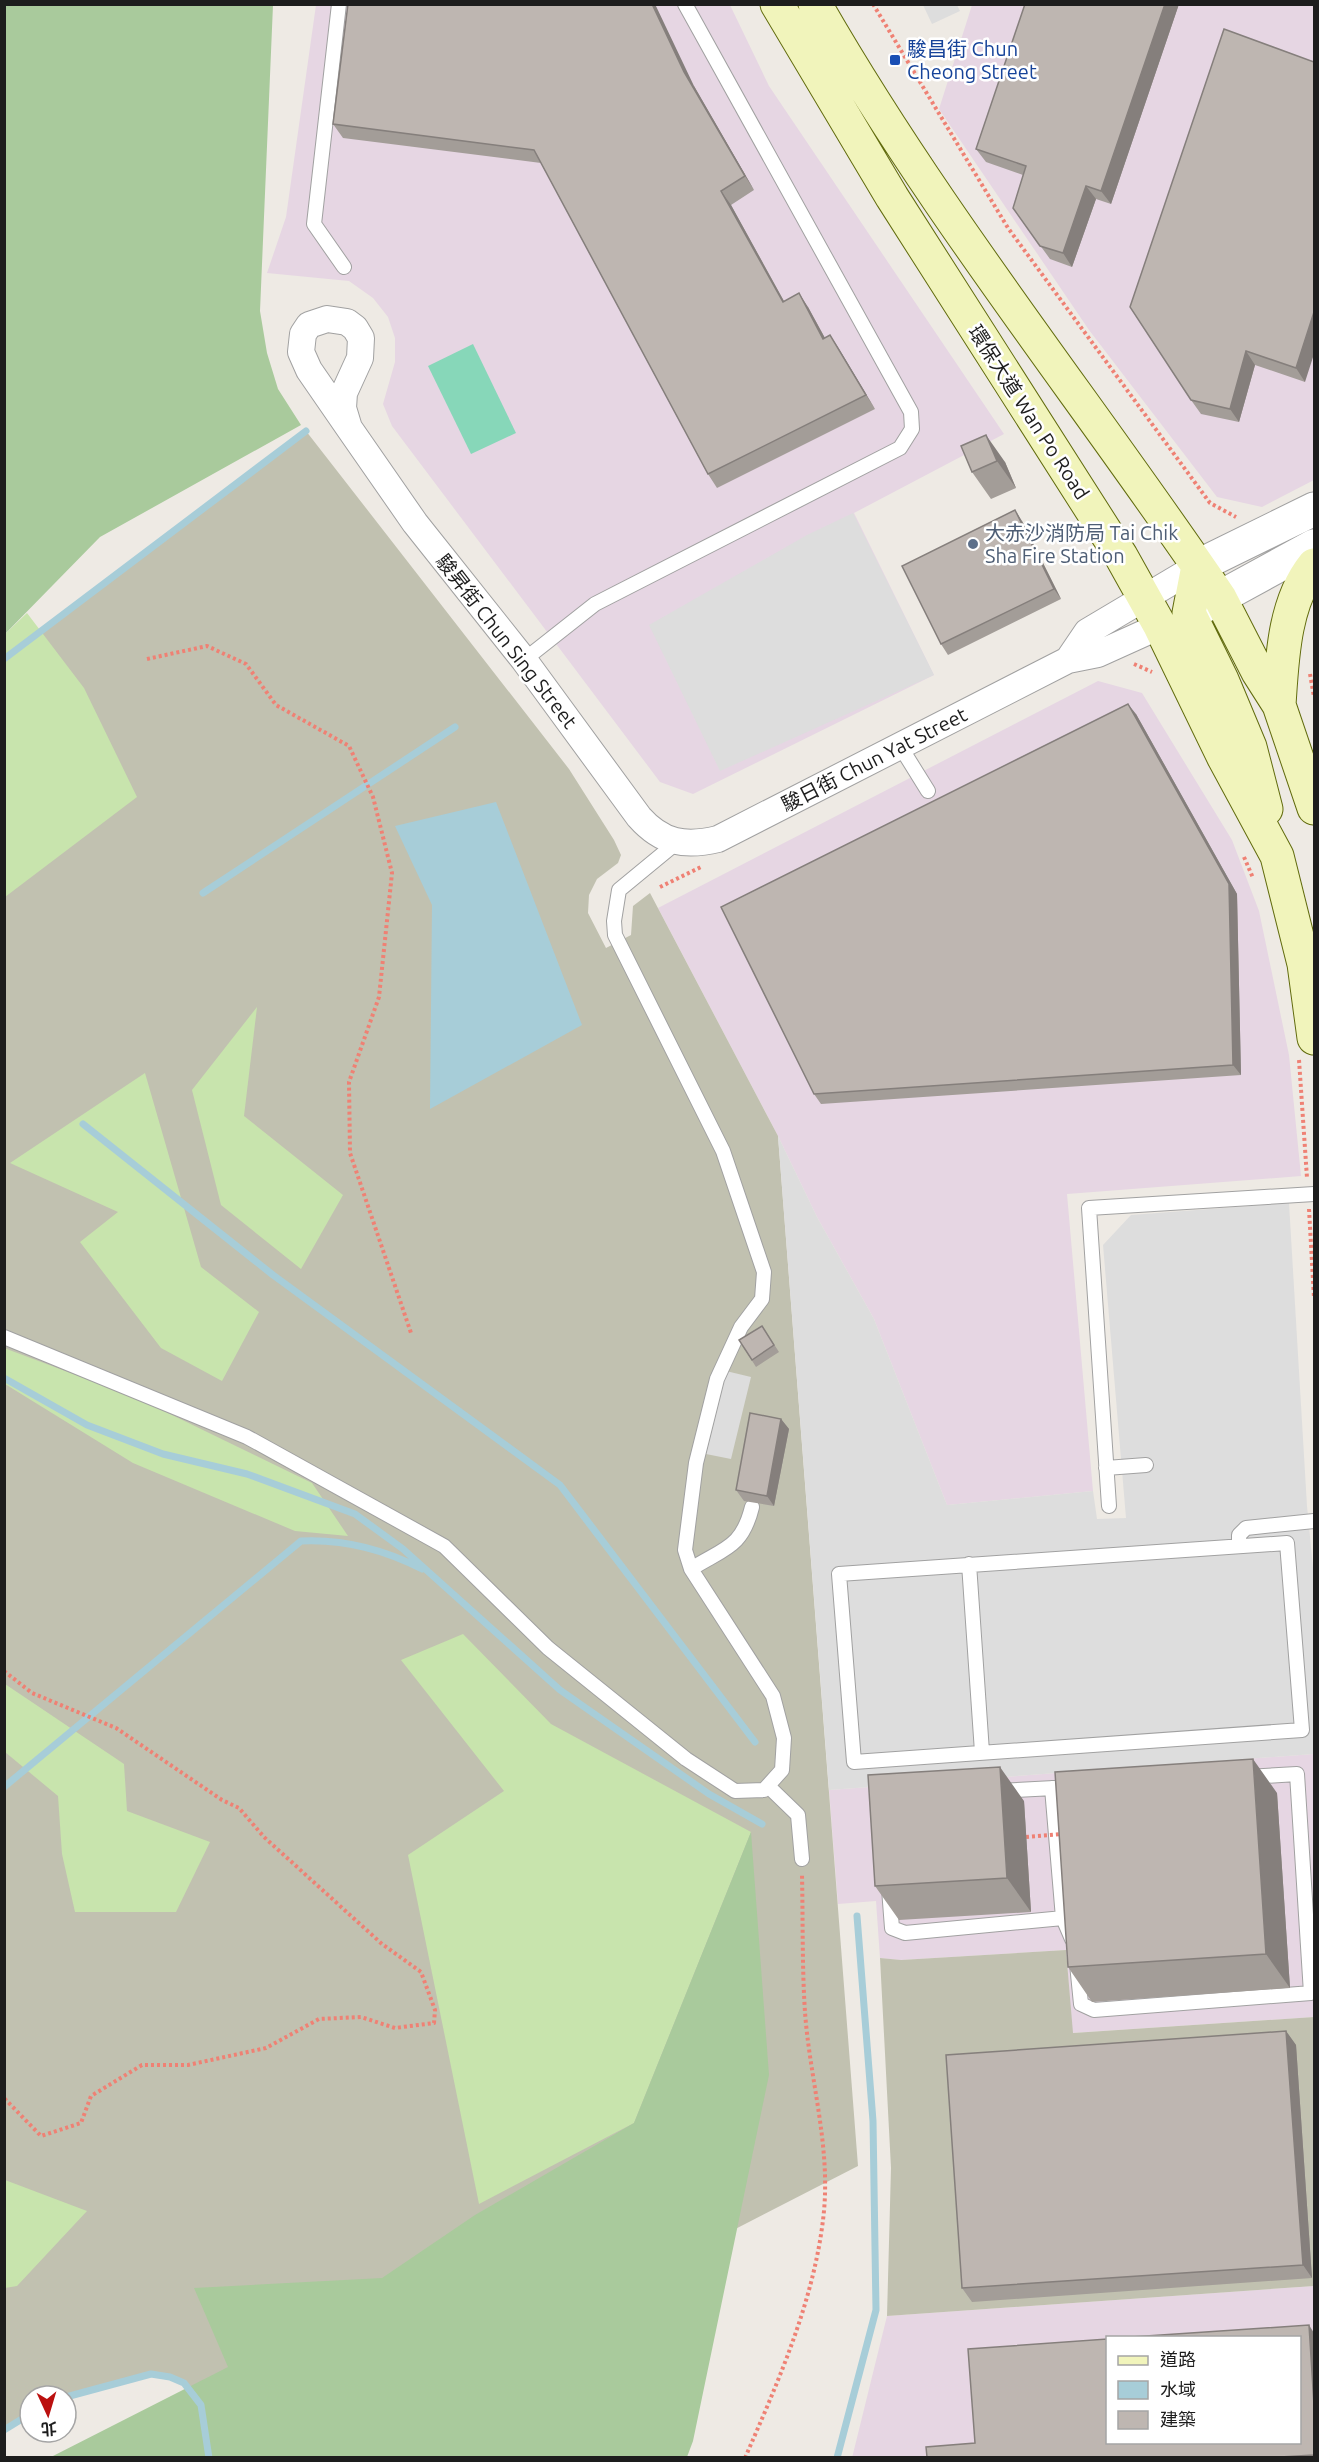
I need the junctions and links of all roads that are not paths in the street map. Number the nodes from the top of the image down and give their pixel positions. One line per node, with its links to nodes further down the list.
1 (339, 4): 5 (lane)
2 (685, 4): 14 (lane)
3 (777, 4): 11 (main road, 環保大道 Wan Po Road)
4 (815, 4): 10 (main road)
5 (344, 267)
6 (349, 428): 14 (street, 駿昇街 Chun Sing Street)
7 (1314, 508): 10 (street, 駿日街 Chun Yat Street)
8 (1314, 546): 12 (street, 駿日街 Chun Yat Street)
9 (1314, 565): 16 (main road)
10 (1198, 566): 11 (street, 駿日街 Chun Yat Street); 12 (main road); 13 (main road)
11 (1144, 597): 13 (main road, 環保大道 Wan Po Road); 15 (street, 駿日街 Chun Yat Street)
12 (1220, 598): 13 (street, 駿日街 Chun Yat Street); 16 (main road)
13 (1174, 620): 15 (street, 駿日街 Chun Yat Street); 21 (main road, 環保大道 Wan Po Road)
14 (524, 660): 20 (street, 駿昇街 Chun Sing Street)
15 (1068, 660): 17 (street, 駿日街 Chun Yat Street)
16 (1279, 705): 19 (main road)
17 (900, 746): 18 (lane); 20 (street, 駿日街 Chun Yat Street)
18 (928, 791)
19 (1314, 808)
20 (676, 843): 31 (lane)
21 (1306, 1048)
22 (1311, 1194): 25 (lane)
23 (4, 1337): 34 (lane)
24 (1146, 1465): 25 (lane)
25 (1106, 1468): 26 (lane)
26 (1109, 1506)
27 (752, 1507): 31 (lane)
28 (1314, 1521): 29 (lane)
29 (1239, 1546): 30 (lane); 32 (lane)
30 (969, 1564): 32 (lane); 32 (lane)
31 (692, 1569): 34 (lane)
32 (982, 1752)
33 (1227, 1778): 41 (lane)
34 (768, 1786): 38 (lane)
35 (1087, 1786): 36 (lane)
36 (1052, 1788): 37 (lane); 40 (lane)
37 (980, 1792)
38 (802, 1859)
39 (888, 1869): 40 (lane)
40 (1064, 1918): 41 (lane)
41 (1310, 1928)

